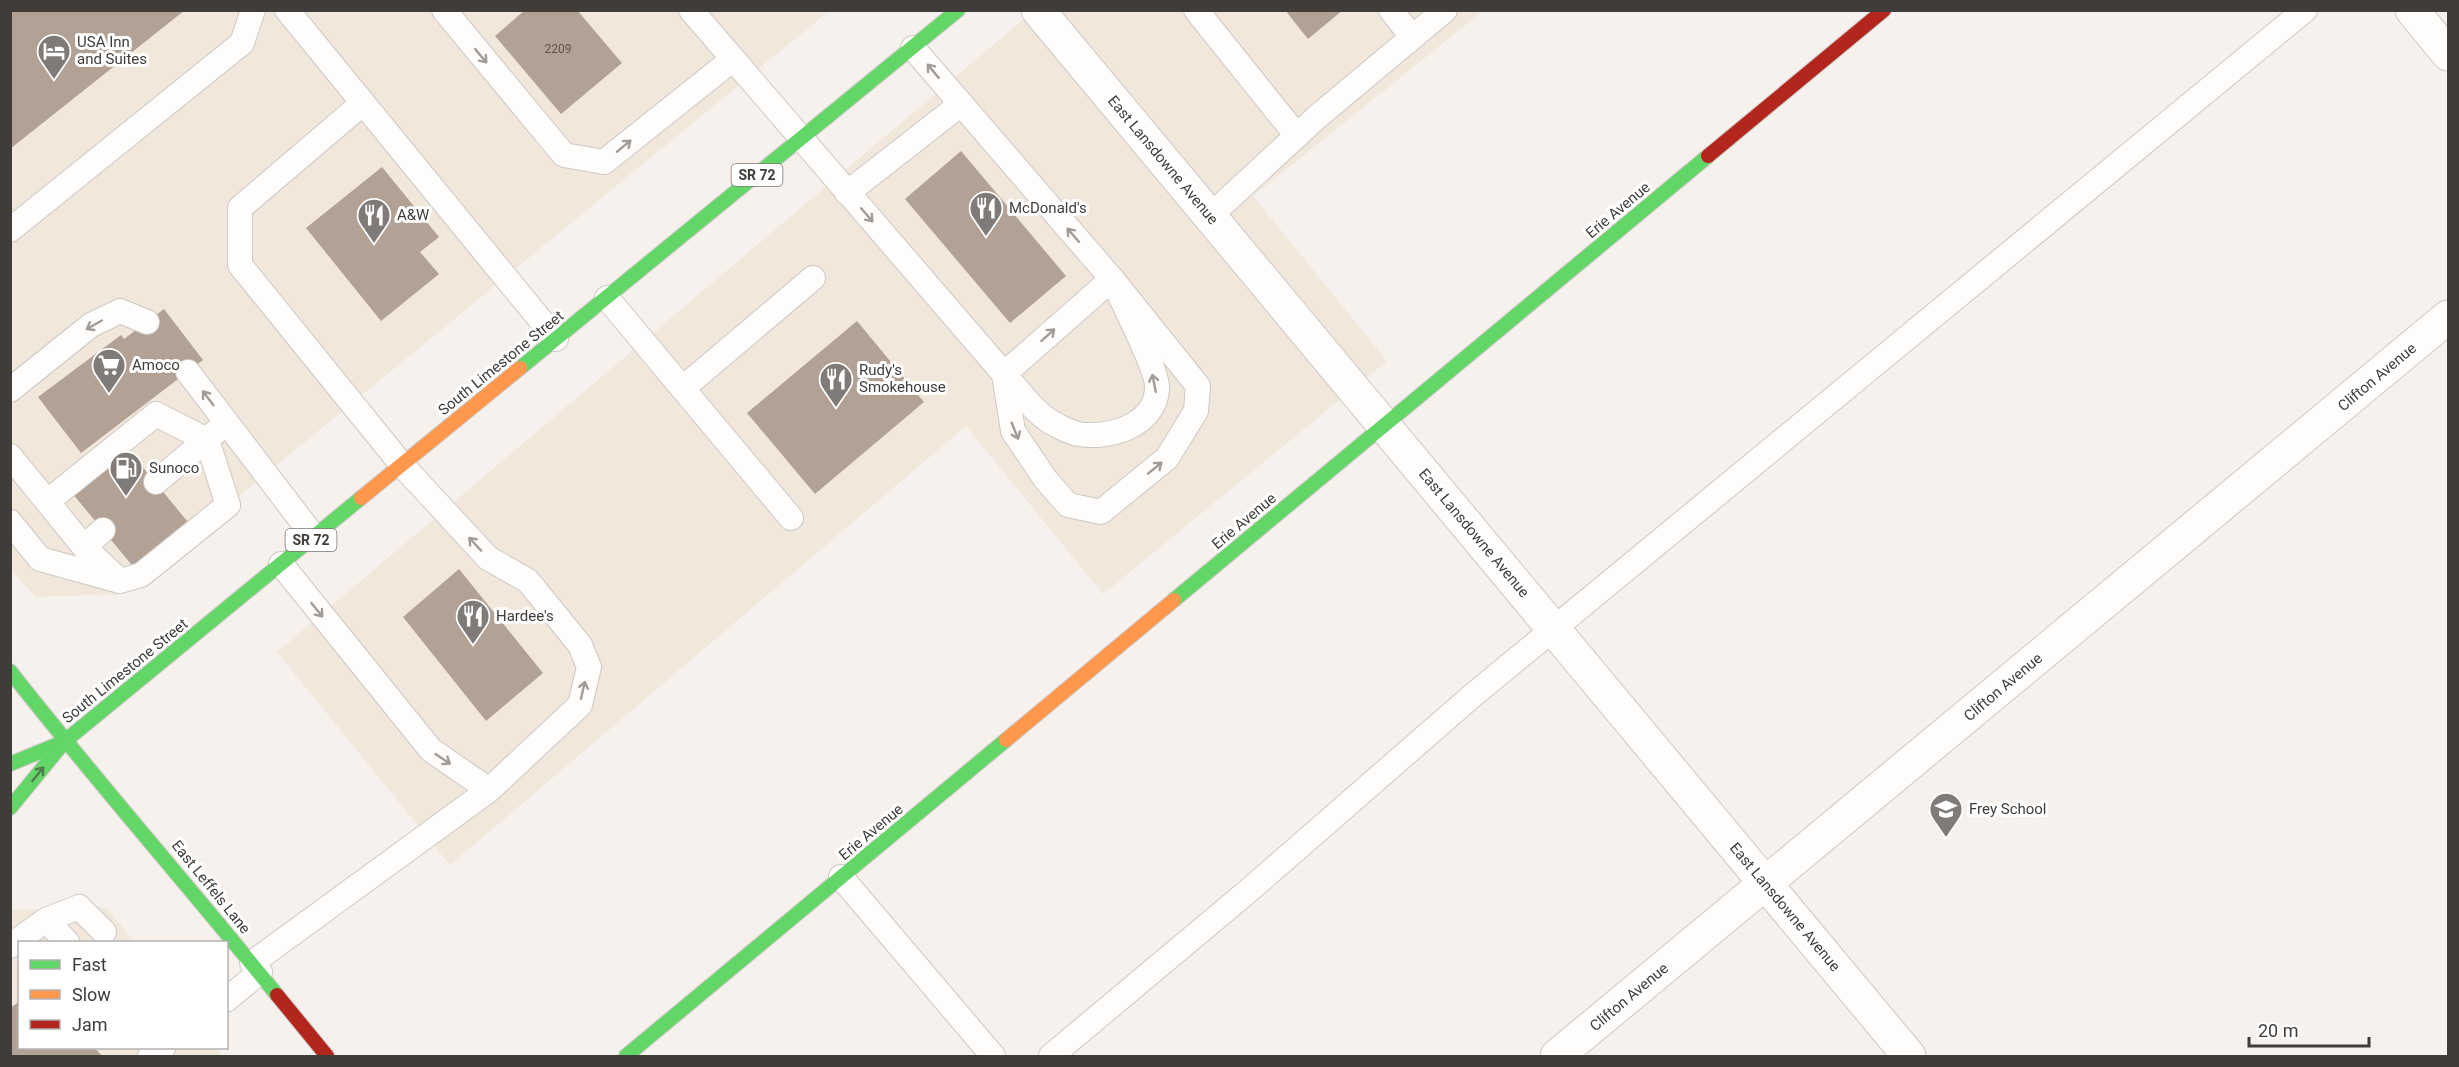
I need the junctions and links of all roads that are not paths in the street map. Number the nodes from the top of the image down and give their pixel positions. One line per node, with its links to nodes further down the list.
1 (253, 10): 23 (lane)
2 (287, 10): 17 (lane)
3 (444, 10): 16 (lane, one-way to 16)
4 (691, 10): 16 (lane)
5 (1038, 10): 22 (street, East Lansdowne Avenue)
6 (1196, 10): 19 (lane)
7 (1391, 10): 13 (lane)
8 (1444, 10): 13 (lane)
9 (1884, 10): 35 (main road, Erie Avenue)
10 (2305, 10): 48 (lane)
11 (2412, 10): 15 (street)
12 (956, 11): 14 (main road, South Limestone Street / SR 72)
13 (1413, 37): 19 (lane)
14 (913, 48): 18 (lane, one-way to 14); 20 (main road, South Limestone Street / SR 72)
15 (2448, 54)
16 (732, 60): 20 (lane)
17 (363, 103): 29 (lane); 38 (lane)
18 (961, 104): 21 (lane); 25 (lane, one-way to 18)
19 (1297, 136): 22 (lane)
20 (800, 140): 21 (lane); 26 (main road, South Limestone Street / SR 72)
21 (847, 193): 31 (lane, one-way to 31)
22 (1210, 216): 35 (street, East Lansdowne Avenue)
23 (10, 230)
24 (813, 278): 32 (lane)
25 (1112, 279): 31 (lane, one-way to 25); 31 (lane, one-way to 25); 31 (lane, one-way to 25)
26 (607, 298): 29 (main road, South Limestone Street / SR 72); 32 (lane)
27 (2448, 317): 55 (street, Clifton Avenue)
28 (147, 322): 33 (lane, one-way to 33)
29 (556, 339): 38 (main road, South Limestone Street / SR 72)
30 (188, 372): 34 (lane, one-way to 30)
31 (1004, 374)
32 (683, 387): 41 (lane)
33 (10, 390)
34 (227, 423): 36 (lane); 44 (lane)
35 (1384, 426): 48 (street, East Lansdowne Avenue); 54 (main road, Erie Avenue)
36 (207, 440): 39 (lane); 40 (lane); 47 (lane)
37 (10, 456): 40 (lane)
38 (402, 465): 44 (main road, South Limestone Street / SR 72); 52 (lane, one-way to 38)
39 (156, 482)
40 (48, 501): 45 (lane)
41 (791, 518)
42 (10, 522): 47 (lane)
43 (103, 530): 45 (lane)
44 (314, 537): 46 (main road, South Limestone Street / SR 72)
45 (84, 547): 47 (lane)
46 (281, 564): 50 (main road, South Limestone Street / SR 72); 52 (lane, one-way to 52)
47 (120, 581)
48 (1555, 630): 55 (street, East Lansdowne Avenue); 65 (lane)
49 (10, 671): 50 (main road, East Leffels Lane)
50 (65, 741): 51 (main road, South Limestone Street / SR 72); 53 (main road, South Limestone Street / SR 72, one-way to 50); 60 (main road, East Leffels Lane)
51 (10, 764)
52 (489, 789): 60 (lane)
53 (10, 808)
54 (841, 877): 63 (main road, Erie Avenue); 64 (lane)
55 (1766, 884): 66 (street, Clifton Avenue); 67 (street, East Lansdowne Avenue)
56 (46, 920): 57 (lane); 58 (lane); 59 (lane)
57 (104, 932)
58 (66, 941)
59 (10, 946)
60 (256, 968): 61 (lane); 62 (main road, East Leffels Lane)
61 (228, 998)
62 (327, 1056)
63 (626, 1056)
64 (993, 1056)
65 (1051, 1056)
66 (1557, 1056)
67 (1909, 1056)

